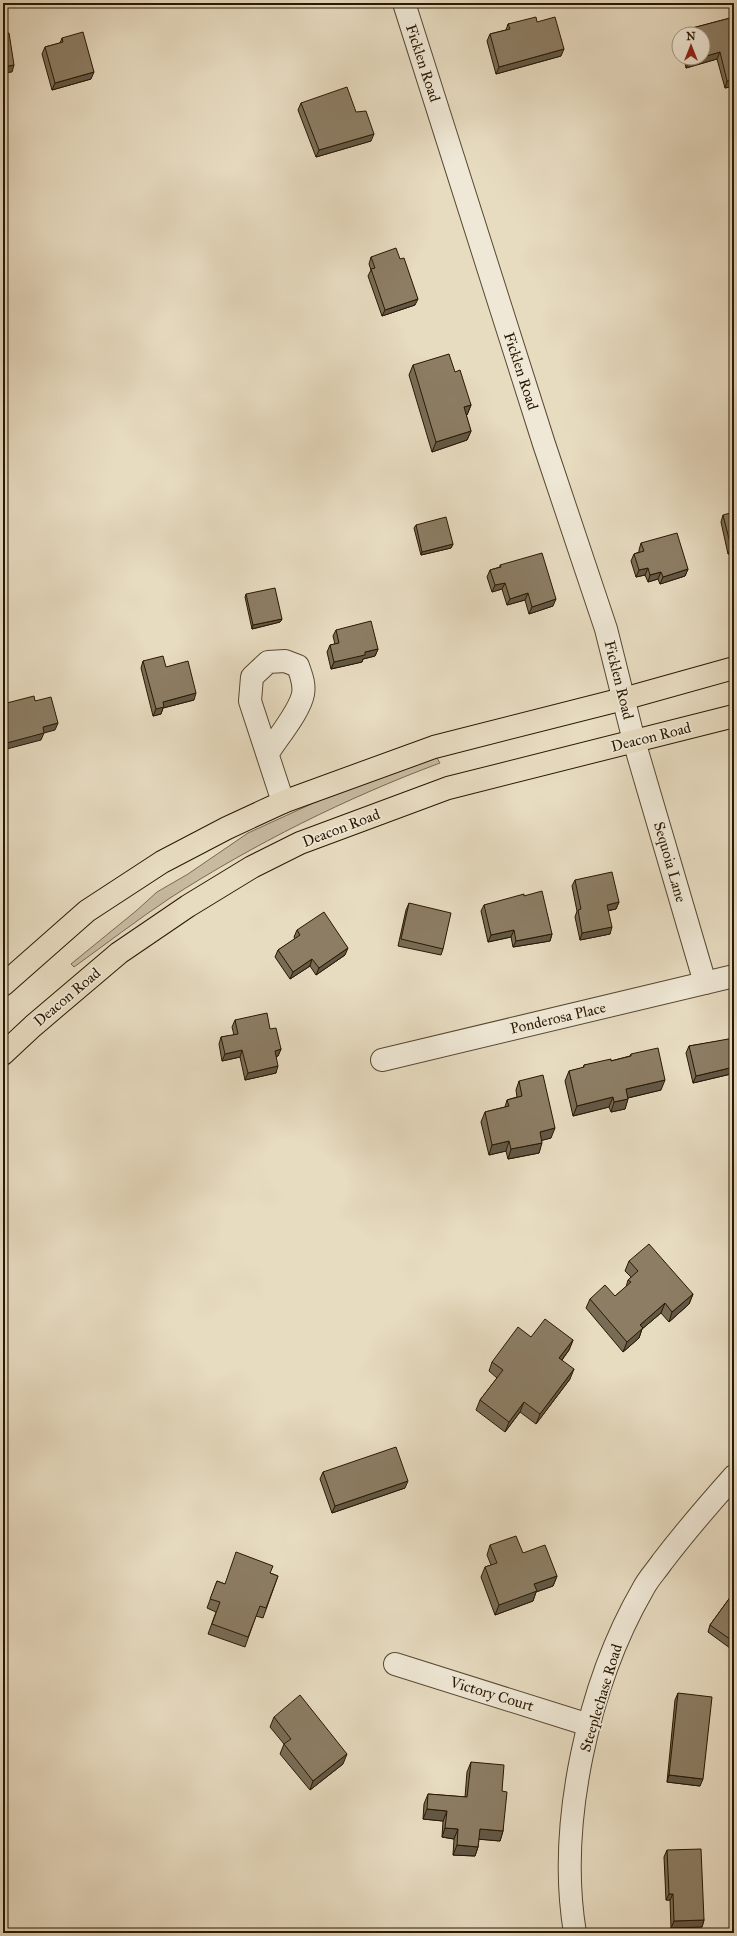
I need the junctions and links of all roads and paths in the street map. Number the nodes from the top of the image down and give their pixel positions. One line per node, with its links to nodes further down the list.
1 (404, 3): 3 (street, Ficklen Road)
2 (734, 668): 3 (main road)
3 (623, 699): 5 (street, Ficklen Road); 7 (main road)
4 (734, 716): 5 (main road, Deacon Road)
5 (634, 741): 9 (street, Sequoia Lane); 11 (main road, Deacon Road)
6 (268, 753): 7 (street)
7 (283, 802): 10 (main road)
8 (734, 976): 9 (street, Ponderosa Place)
9 (705, 983): 12 (street, Ponderosa Place)
10 (3, 985)
11 (3, 1054)
12 (382, 1060)
13 (734, 1476): 15 (street, Steeplechase Road)
14 (395, 1664): 15 (street, Victory Court)
15 (589, 1725): 16 (street, Steeplechase Road)
16 (575, 1933)

